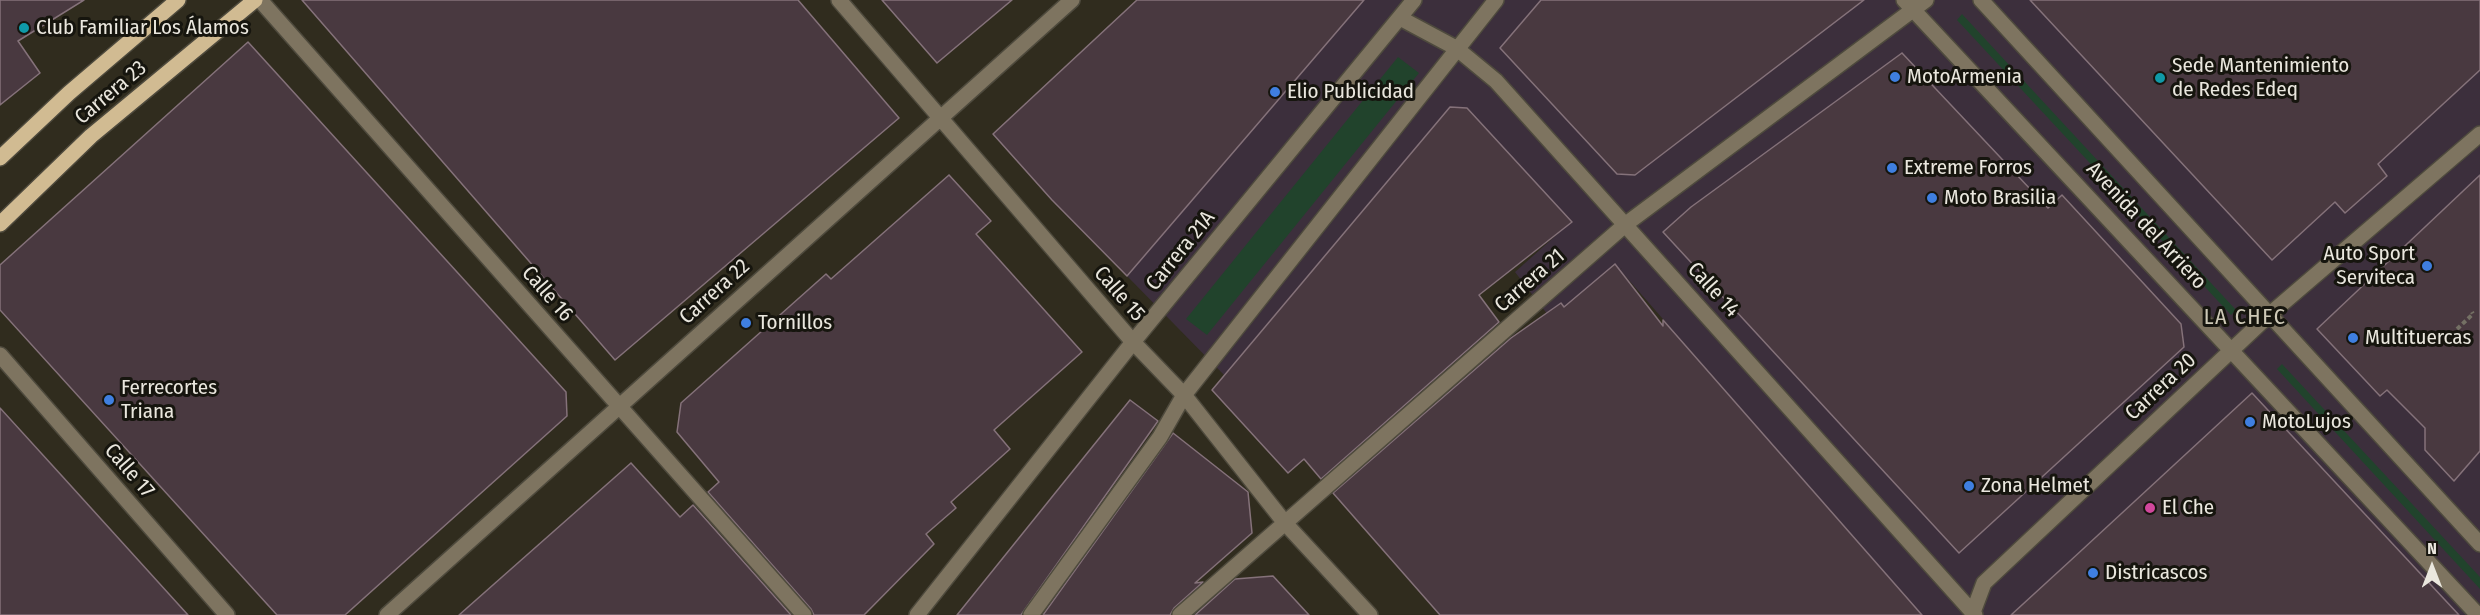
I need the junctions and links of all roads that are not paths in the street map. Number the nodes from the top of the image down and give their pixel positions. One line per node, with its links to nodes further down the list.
1 (178, 0): 15 (main road, Carrera 23)
2 (255, 0): 16 (main road, Carrera 23)
3 (260, 0): 23 (street, Calle 16)
4 (838, 0): 13 (street, Calle 15)
5 (1072, 0): 13 (street, Carrera 22)
6 (1414, 0): 11 (street, Carrera 21A)
7 (1496, 0): 12 (street)
8 (1926, 0): 10 (street, Carrera 21)
9 (1981, 0): 18 (street, Avenida del Arriero)
10 (1908, 4): 17 (street, Carrera 21); 20 (street, Avenida del Arriero)
11 (1400, 18): 12 (street, Calle 14); 19 (street, Carrera 21A)
12 (1456, 48): 17 (street, Calle 14); 22 (street)
13 (939, 119): 19 (street, Calle 15); 23 (street, Carrera 22)
14 (2480, 134): 18 (street, Carrera 20)
15 (0, 158)
16 (0, 224)
17 (1626, 225): 24 (street, Carrera 21); 33 (street, Calle 14)
18 (2269, 315): 20 (street, Carrera 20); 25 (street, Avenida del Arriero)
19 (1133, 342): 22 (street, Calle 15); 29 (street, Carrera 21A)
20 (2232, 349): 33 (street, Carrera 20); 34 (street, Avenida del Arriero)
21 (0, 355): 26 (street, Calle 17)
22 (1184, 395): 24 (street, Calle 15); 30 (street)
23 (618, 407): 27 (street, Carrera 22); 28 (street, Calle 16)
24 (1285, 523): 31 (street, Carrera 21); 32 (street, Calle 15)
25 (2479, 542)
26 (227, 615)
27 (387, 615)
28 (804, 615)
29 (917, 615)
30 (1030, 615)
31 (1180, 615)
32 (1370, 615)
33 (1973, 615)
34 (2478, 615)

